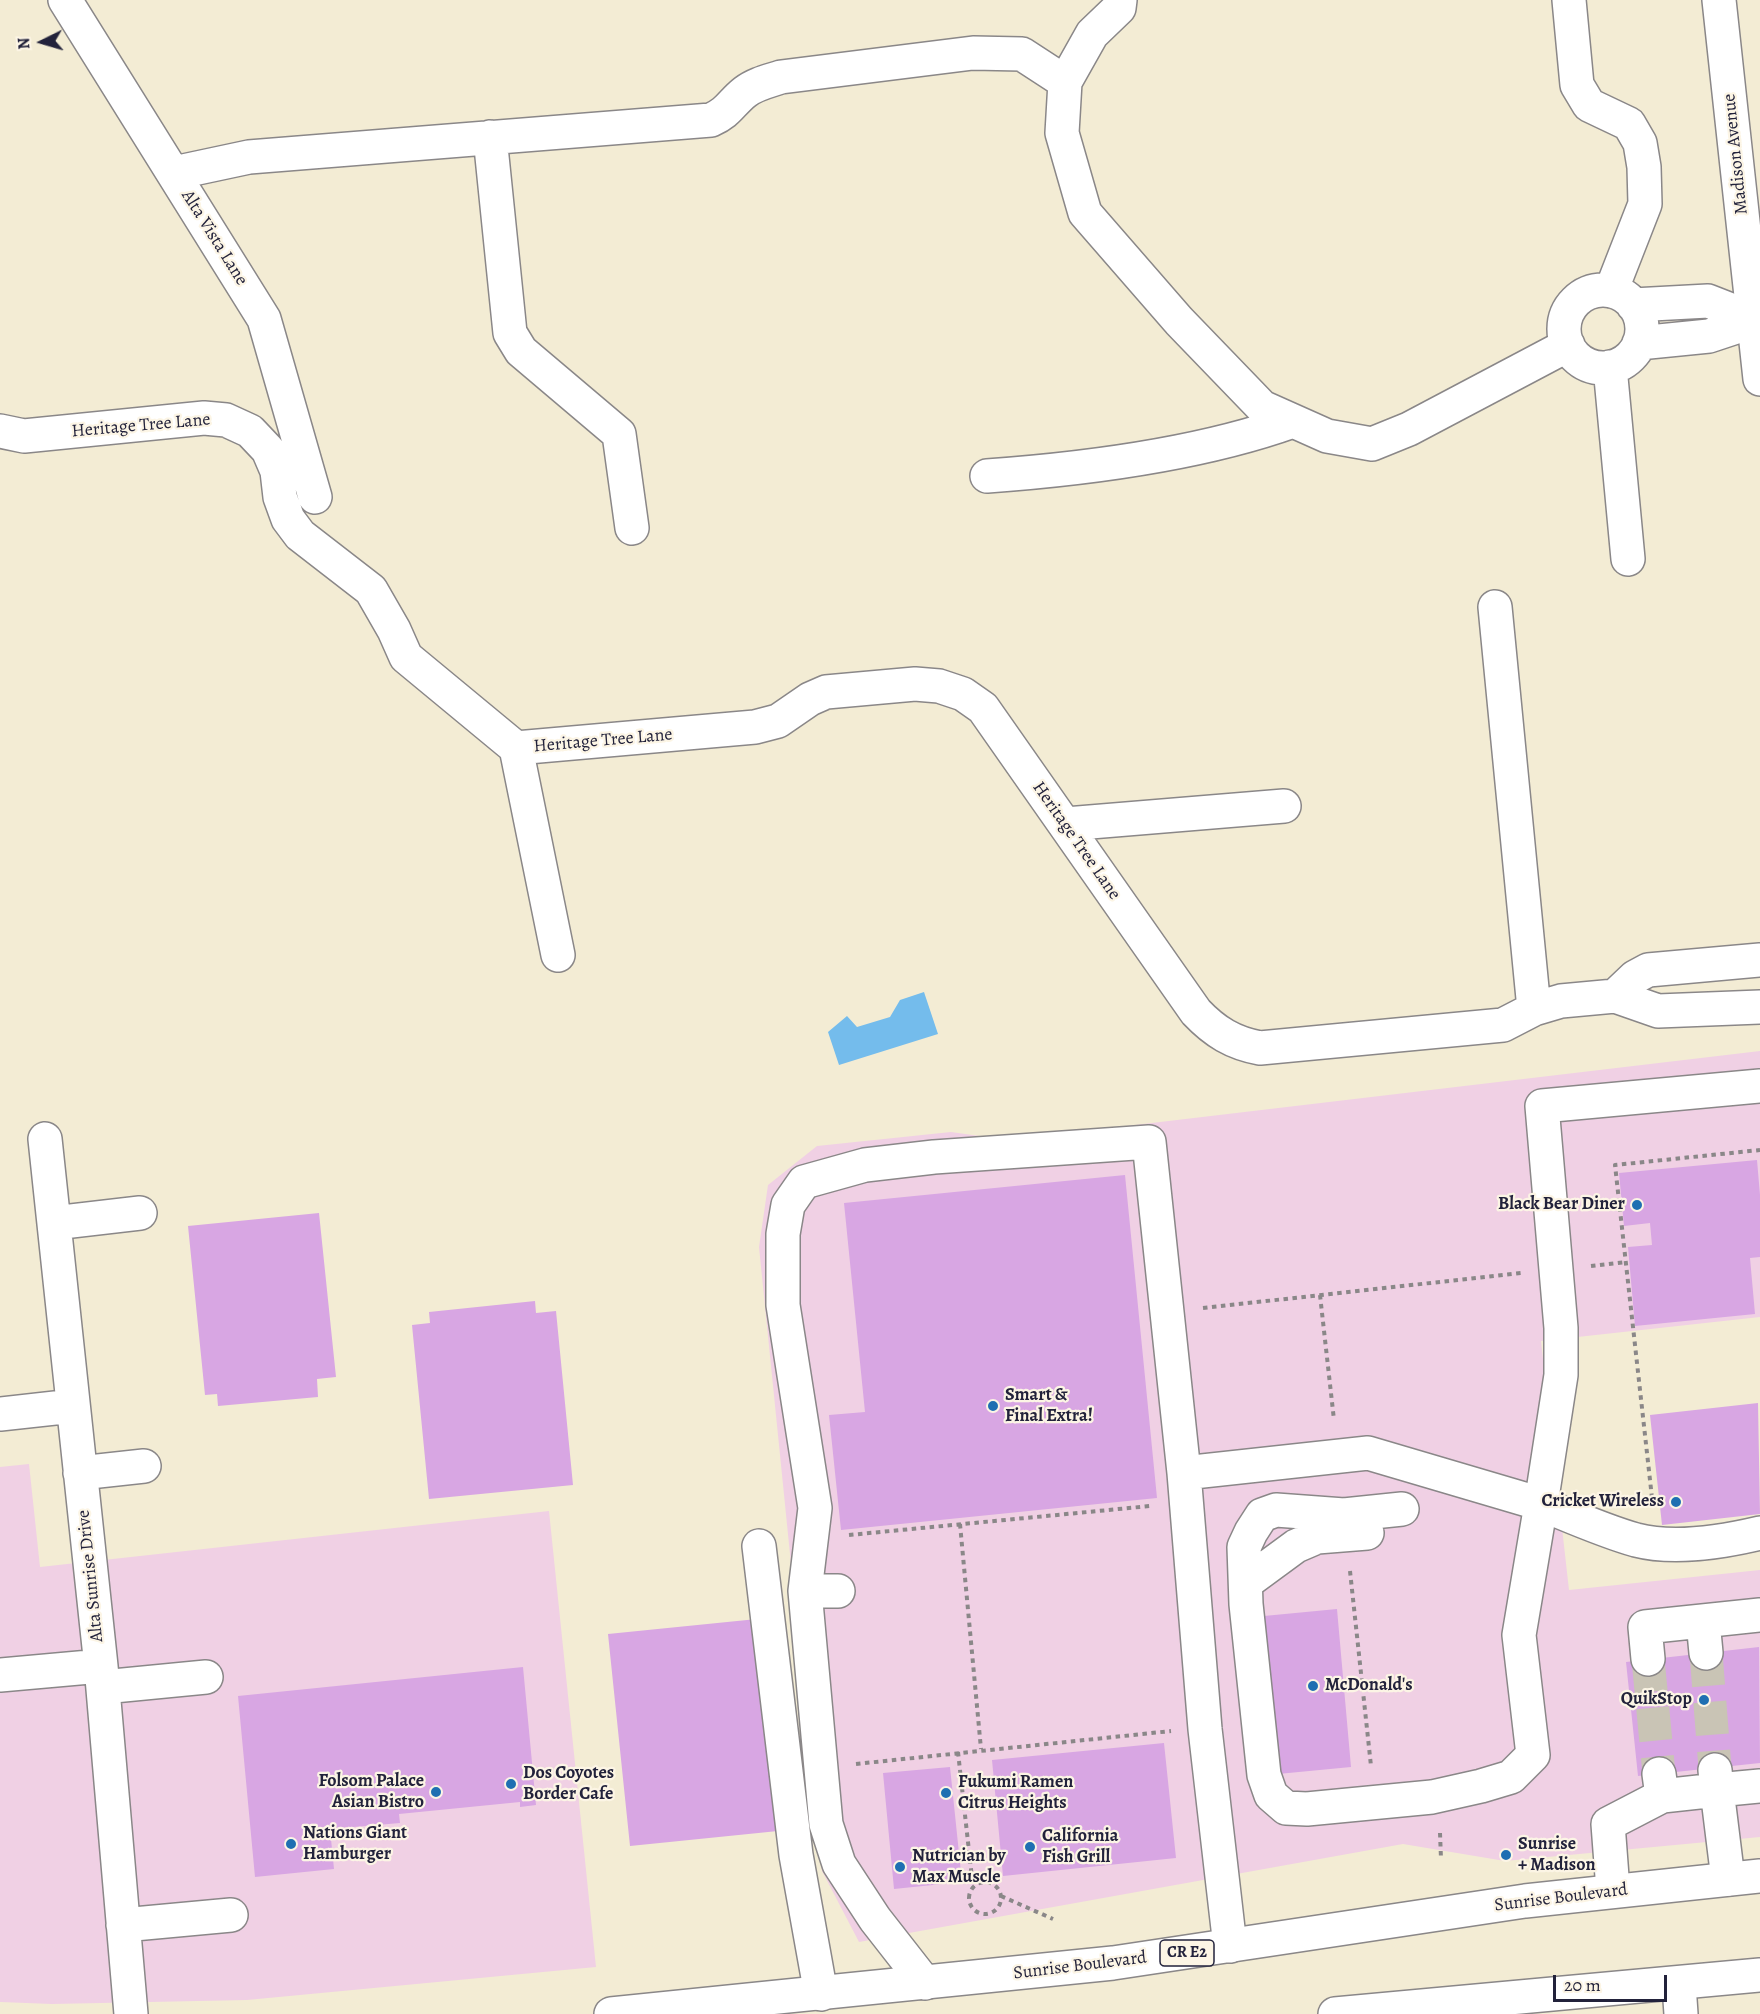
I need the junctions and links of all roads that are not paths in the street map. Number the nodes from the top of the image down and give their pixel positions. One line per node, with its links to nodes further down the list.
1 (65, 0): 7 (street, Alta Vista Lane)
2 (1120, 0): 5 (street)
3 (1569, 0): 8 (street)
4 (1719, 0): 9 (street, Madison Avenue)
5 (1065, 82): 6 (street); 14 (street)
6 (490, 137): 7 (street); 18 (street)
7 (174, 172): 17 (street, Alta Vista Lane)
8 (1622, 298): 9 (street); 10 (street); 11 (street)
9 (1757, 319): 10 (street); 13 (street, Madison Avenue)
10 (1640, 343): 12 (street)
11 (1568, 345): 12 (street); 14 (street)
12 (1610, 368): 19 (street)
13 (1760, 379)
14 (1293, 421): 16 (street)
15 (0, 431): 21 (street, Heritage Tree Lane)
16 (987, 476)
17 (315, 497)
18 (632, 528)
19 (1628, 559)
20 (1495, 607): 28 (street)
21 (516, 748): 23 (street, Heritage Tree Lane); 24 (street, Heritage Tree Lane)
22 (1284, 806): 23 (street)
23 (1065, 824): 28 (street, Heritage Tree Lane)
24 (558, 955)
25 (1760, 960): 26 (street)
26 (1615, 996): 27 (street, Heritage Tree Lane); 28 (street, Heritage Tree Lane)
27 (1760, 1007)
28 (1534, 1009)
29 (1760, 1086): 38 (street)
30 (45, 1139): 32 (street, Alta Sunrise Drive)
31 (140, 1213): 32 (street)
32 (54, 1223): 33 (street, Alta Sunrise Drive)
33 (73, 1406): 34 (street); 36 (street, Alta Sunrise Drive)
34 (0, 1414)
35 (144, 1466): 36 (street)
36 (80, 1473): 49 (street, Alta Sunrise Drive)
37 (1184, 1473): 38 (street); 42 (street); 58 (street)
38 (1541, 1504): 39 (street); 41 (street)
39 (1760, 1533)
40 (759, 1545): 61 (street)
41 (1247, 1582): 41 (street)
42 (805, 1591): 43 (street); 60 (street)
43 (838, 1592)
44 (1760, 1615): 45 (street)
45 (1703, 1621): 46 (street); 47 (street)
46 (1706, 1653)
47 (1648, 1659)
48 (0, 1675): 49 (street)
49 (102, 1676): 50 (street); 57 (street, Alta Sunrise Drive)
50 (206, 1677)
51 (1716, 1779): 52 (street); 54 (street); 55 (street)
52 (1760, 1786)
53 (1760, 1876): 54 (street, Sunrise Boulevard / CR E2)
54 (1728, 1879): 55 (street, Sunrise Boulevard / CR E2)
55 (1613, 1890): 58 (street, Sunrise Boulevard / CR E2)
56 (231, 1915): 57 (street)
57 (123, 1925): 64 (street, Alta Sunrise Drive)
58 (1230, 1946): 60 (street, Sunrise Boulevard / CR E2)
59 (1760, 1976): 62 (street)
60 (925, 1983): 61 (street, Sunrise Boulevard / CR E2)
61 (821, 1994): 65 (street, Sunrise Boulevard / CR E2)
62 (1680, 2000): 63 (street)
63 (1372, 2012): 66 (street)
64 (131, 2014)
65 (611, 2014)
66 (1335, 2014)

